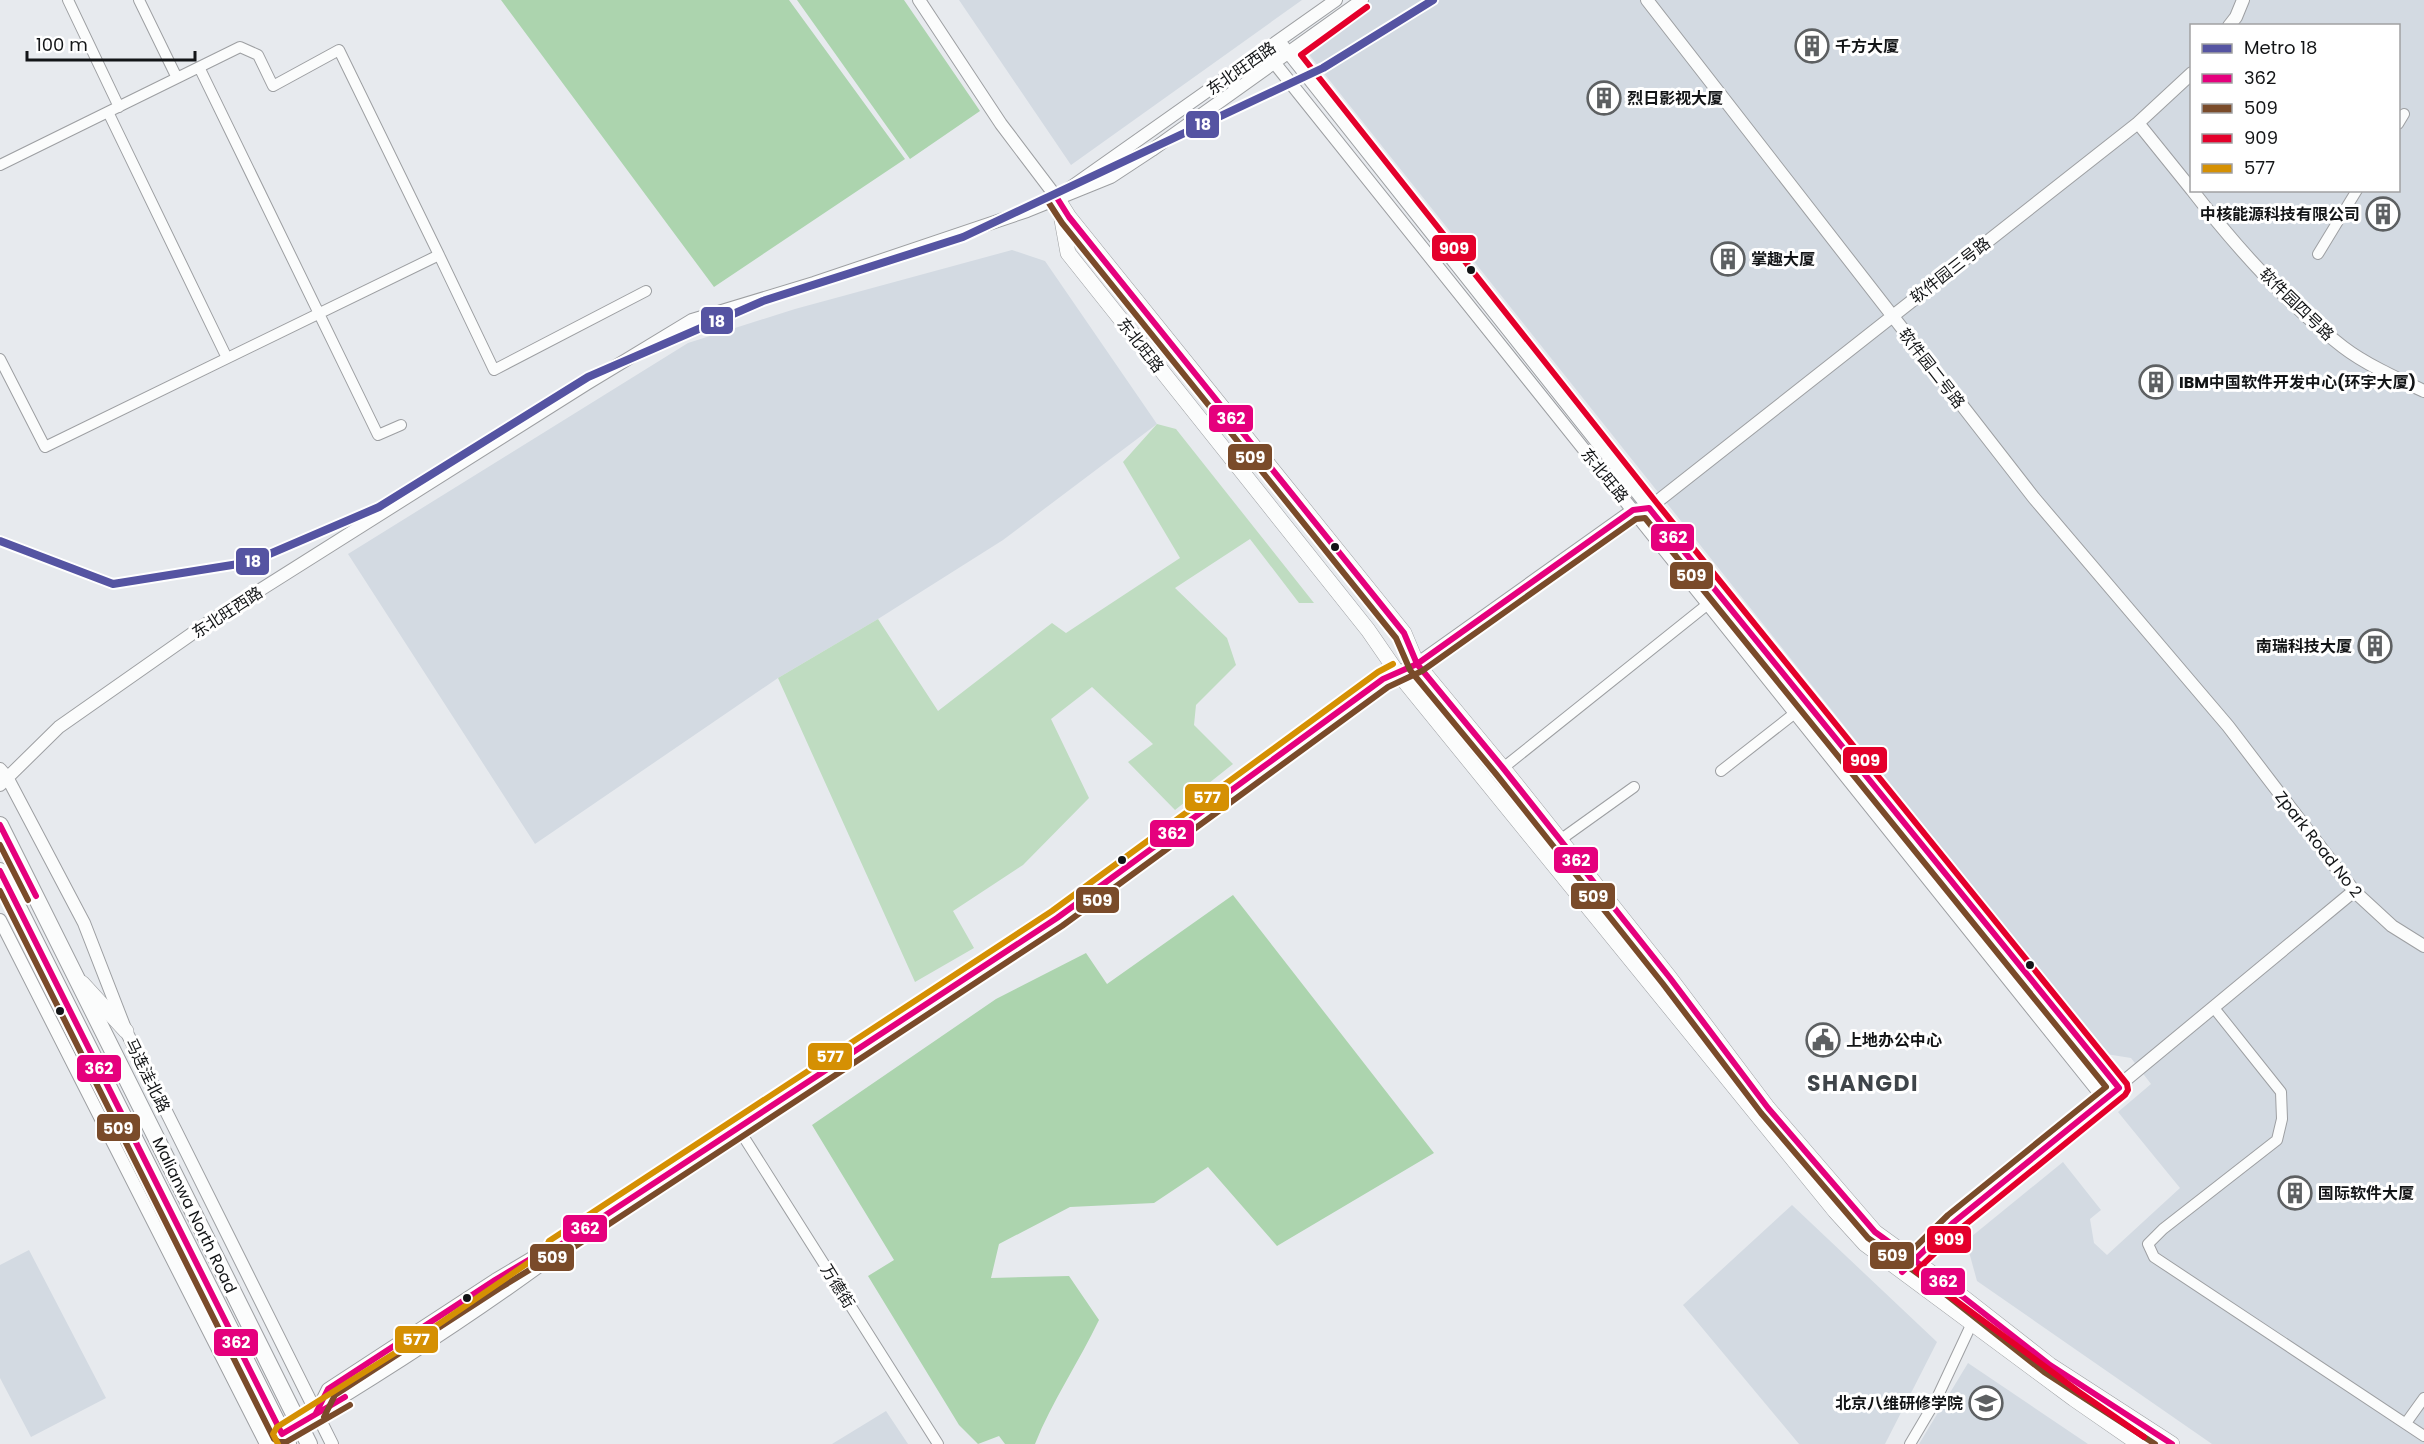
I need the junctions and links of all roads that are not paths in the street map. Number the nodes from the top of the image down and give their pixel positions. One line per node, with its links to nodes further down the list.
1 (68, 0): 16 (street)
2 (139, 0): 15 (street)
3 (919, 0): 23 (street, 东北旺路)
4 (1336, 0): 9 (street, 东北旺西路)
5 (1362, 0): 11 (street, 东北旺西路)
6 (1647, 0): 28 (street, 软件园二号路)
7 (2242, 0): 8 (street)
8 (2230, 24)
9 (1279, 41): 10 (street, 东北旺西路); 11 (street, 东北旺路)
10 (1265, 51): 12 (street, 东北旺路); 23 (street, 东北旺西路)
11 (1288, 52): 12 (street, 东北旺西路); 33 (street, 东北旺路)
12 (1274, 62): 23 (street, 东北旺西路); 34 (street, 东北旺路)
13 (200, 67): 15 (street); 25 (street); 27 (street)
14 (2190, 75): 18 (street, 软件园三号路)
15 (177, 78): 16 (street)
16 (119, 107): 17 (street)
17 (108, 112): 19 (street); 29 (street)
18 (2138, 123): 20 (street, 软件园四号路); 28 (street, 软件园三号路)
19 (0, 165)
20 (2190, 188)
21 (2194, 192): 31 (street, 软件园四号路)
22 (2356, 192): 24 (street)
23 (1057, 198): 36 (main road, 东北旺路); 37 (main road, 东北旺路); 41 (street, 东北旺西路)
24 (2318, 254)
25 (438, 255): 26 (street); 27 (street)
26 (646, 291)
27 (319, 313): 29 (street); 32 (street)
28 (1891, 316): 33 (street, 软件园三号路); 46 (street, Zpark Road No 2)
29 (227, 358): 30 (street)
30 (0, 359)
31 (2424, 391)
32 (401, 424)
33 (1649, 508): 34 (street); 52 (street, 东北旺路)
34 (1633, 510): 35 (street, 东北旺路); 36 (street)
35 (1708, 604): 38 (street, 东北旺路); 39 (street)
36 (1417, 664): 37 (street); 39 (main road, 东北旺路)
37 (1397, 672): 54 (street); 56 (main road, 东北旺路)
38 (1795, 713): 40 (street); 53 (street, 东北旺路)
39 (1503, 768): 44 (main road, 东北旺路)
40 (1721, 771)
41 (2, 777): 51 (street, 马连洼北路)
42 (1634, 787): 44 (street)
43 (0, 825): 49 (main road, Malianwa North Road)
44 (1560, 840): 55 (main road, 东北旺路)
45 (0, 871): 63 (main road, Malianwa North Road)
46 (2354, 891): 48 (street, Zpark Road No 2); 50 (street)
47 (0, 920): 64 (street)
48 (2424, 946)
49 (78, 979): 51 (main road); 61 (main road, Malianwa North Road)
50 (2214, 1008): 52 (street); 60 (street)
51 (126, 1031): 59 (street, 马连洼北路)
52 (2119, 1088): 53 (street)
53 (2104, 1099): 55 (street)
54 (738, 1128): 59 (street); 67 (street, 万德街)
55 (1915, 1260): 56 (street); 70 (main road, 东北旺路)
56 (1902, 1272): 57 (main road, 东北旺路)
57 (1972, 1323): 68 (street); 69 (main road, 东北旺路)
58 (2424, 1398): 60 (street)
59 (316, 1413): 61 (street); 66 (street, 马连洼北路)
60 (2406, 1423): 62 (street)
61 (298, 1424): 63 (street); 65 (main road, Malianwa North Road)
62 (2424, 1436)
63 (285, 1439)
64 (266, 1444)
65 (309, 1444)
66 (332, 1444)
67 (938, 1444)
68 (1910, 1444)
69 (2139, 1444)
70 (2172, 1444)

